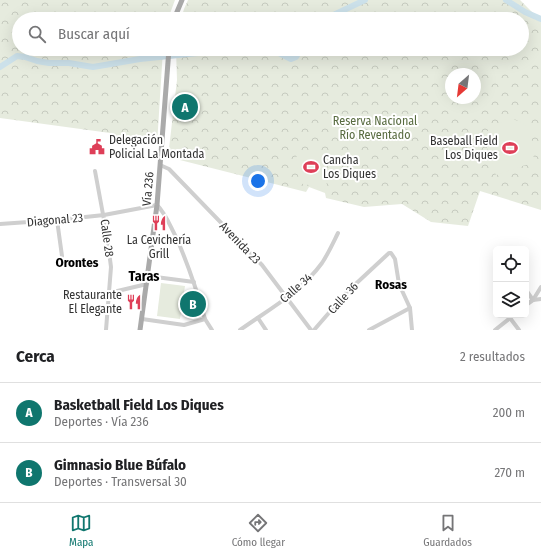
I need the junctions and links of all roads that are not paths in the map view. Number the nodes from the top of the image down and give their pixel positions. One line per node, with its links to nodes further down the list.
1 (182, 0): 2 (main road)
2 (177, 12)
3 (169, 56): 4 (main road, Vía 236)
4 (160, 164): 6 (main road, Vía 236); 18 (street, Avenida 23)
5 (95, 171): 7 (street, Calle 28)
6 (157, 205): 7 (street, Diagonal 23); 12 (main road, Vía 236); 13 (street)
7 (104, 215): 8 (street, Diagonal 23); 16 (street, Calle 28)
8 (57, 220): 9 (street, Diagonal 23); 11 (street)
9 (0, 224)
10 (338, 234): 18 (street, Calle 34)
11 (62, 256)
12 (148, 276): 13 (street); 14 (main road, Vía 236)
13 (194, 282): 26 (street)
14 (146, 284): 16 (street); 25 (main road, Vía 236)
15 (541, 287): 20 (street)
16 (109, 293): 27 (street, Calle 28)
17 (529, 294): 20 (street)
18 (286, 298): 23 (street, Calle 34); 32 (street, Avenida 23)
19 (541, 299): 20 (street)
20 (534, 300): 21 (street)
21 (529, 303)
22 (410, 308): 32 (street, Calle 36); 33 (street); 34 (street)
23 (258, 318): 30 (street, Calle 34); 31 (street)
24 (510, 318): 35 (street); 36 (street)
25 (142, 319): 26 (street); 28 (main road, Vía 236)
26 (205, 319): 29 (street)
27 (106, 330)
28 (140, 330)
29 (212, 330)
30 (240, 330)
31 (266, 330)
32 (313, 330)
33 (369, 330)
34 (412, 330)
35 (495, 330)
36 (519, 330)

